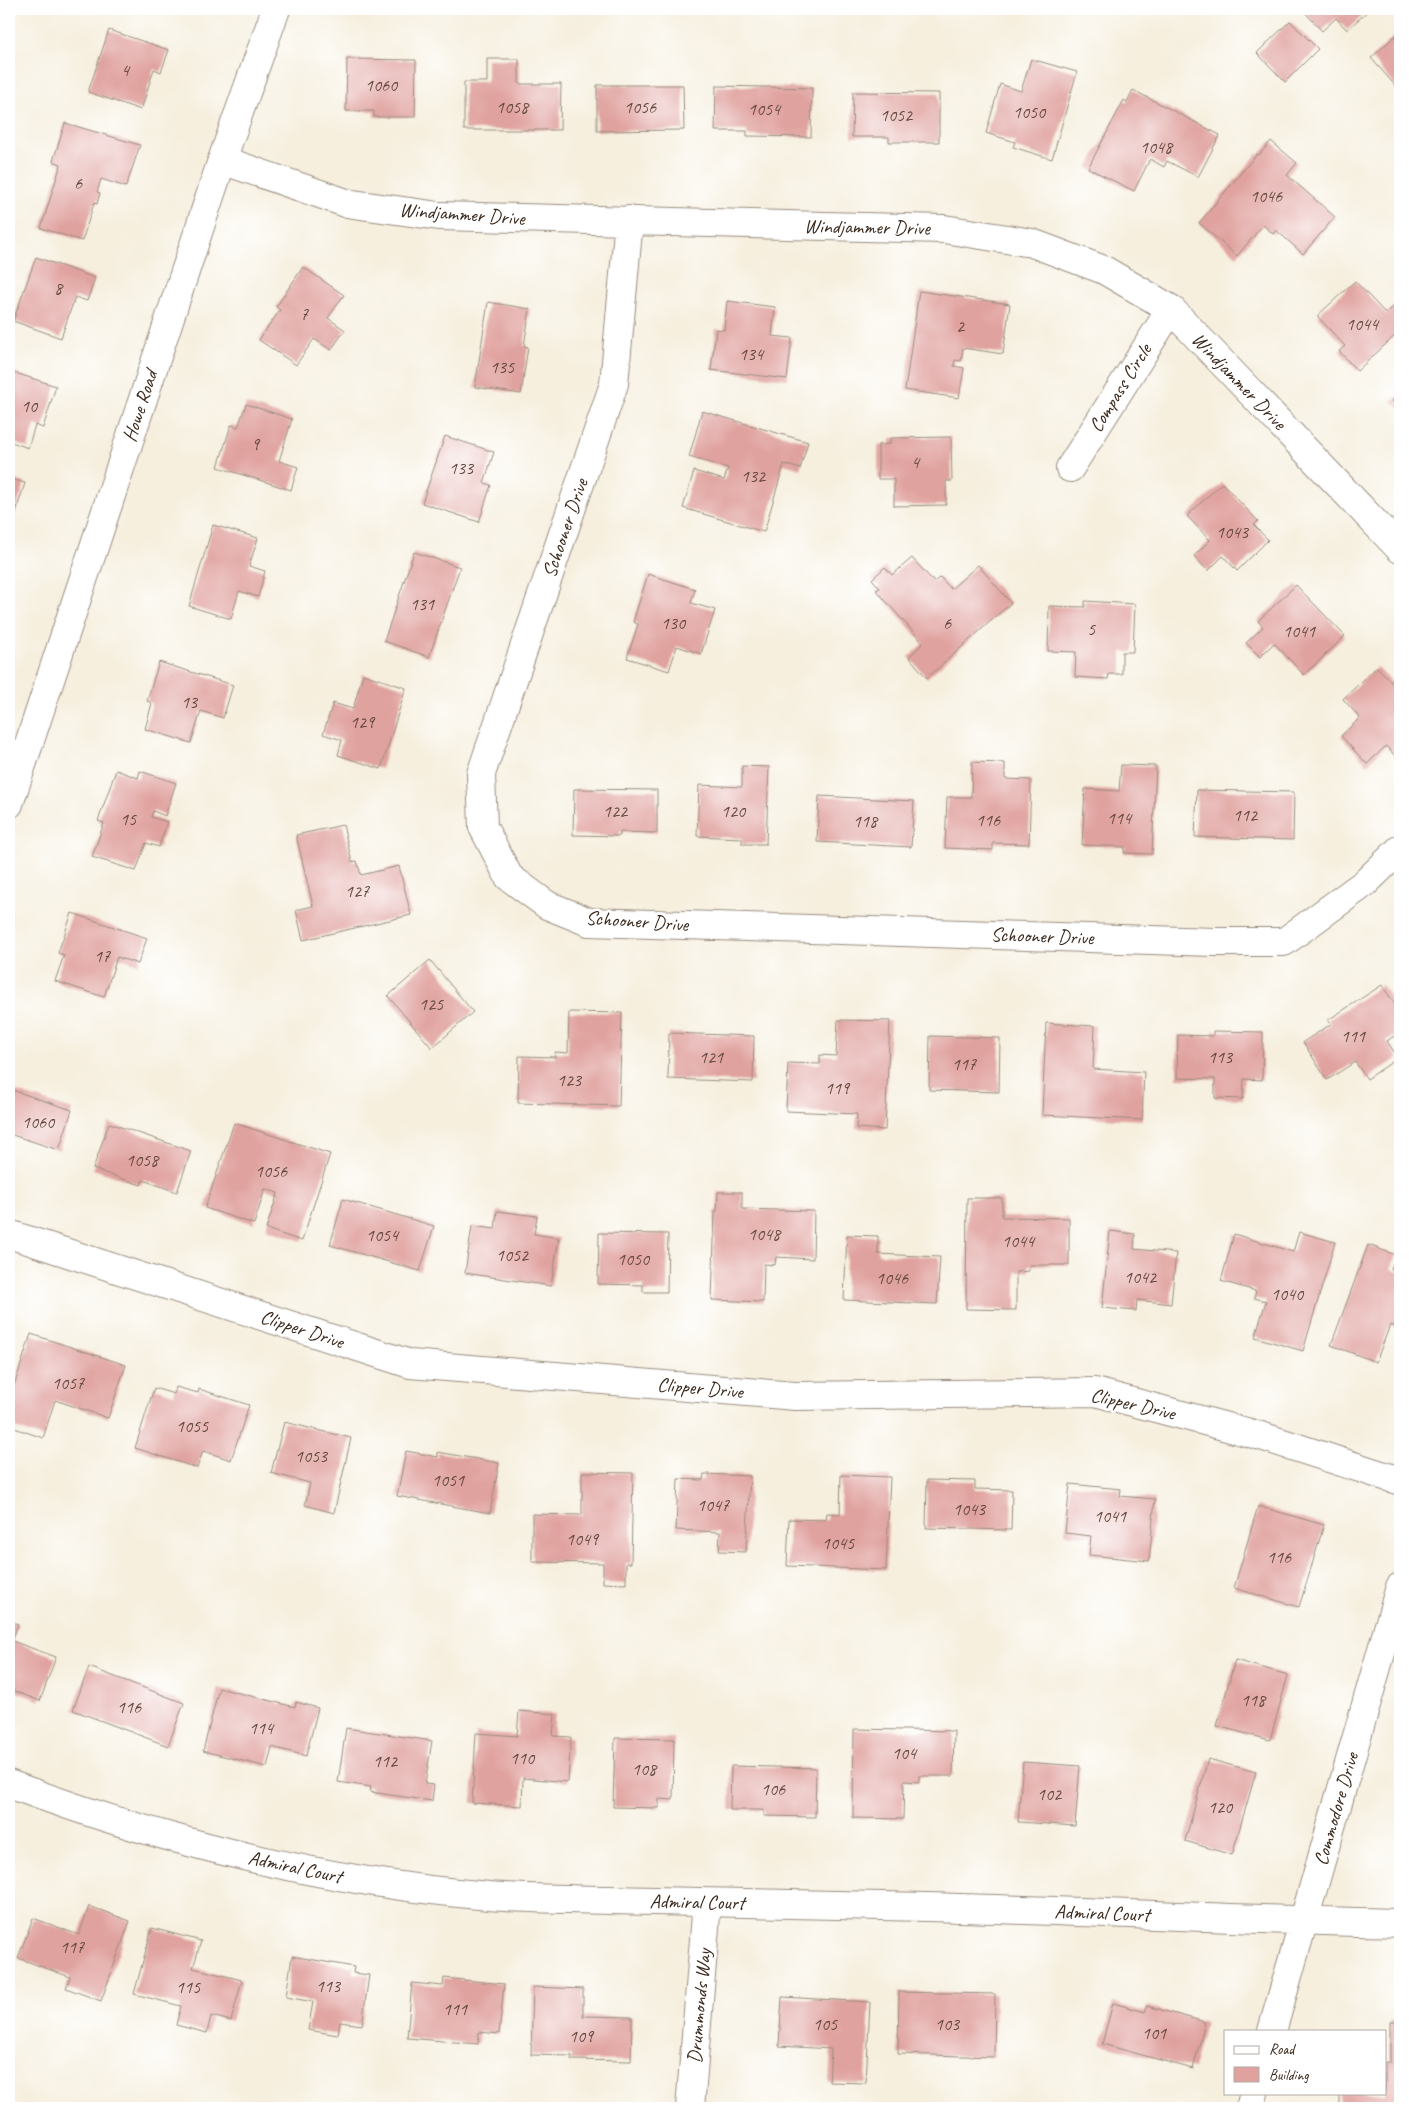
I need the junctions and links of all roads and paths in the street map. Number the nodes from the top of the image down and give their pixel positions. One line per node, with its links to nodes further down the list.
1 (276, 9): 2 (street, Howe Road)
2 (222, 160): 3 (street, Windjammer Drive); 7 (street, Howe Road)
3 (628, 220): 4 (street, Windjammer Drive); 8 (street, Schooner Drive)
4 (1171, 309): 5 (street, Compass Circle); 6 (street, Windjammer Drive)
5 (1070, 468)
6 (1400, 550)
7 (9, 804)
8 (1400, 849)
9 (9, 1234): 10 (street, Clipper Drive)
10 (1400, 1481)
11 (1400, 1587): 14 (street, Commodore Drive)
12 (9, 1784): 13 (street, Admiral Court)
13 (707, 1903): 14 (street, Admiral Court); 18 (street, Drummonds Way)
14 (1304, 1921): 15 (street, Admiral Court); 16 (street, Commodore Drive)
15 (1400, 1923)
16 (1272, 2030)
17 (1254, 2094): 19 (street)
18 (690, 2108)
19 (1250, 2108)

